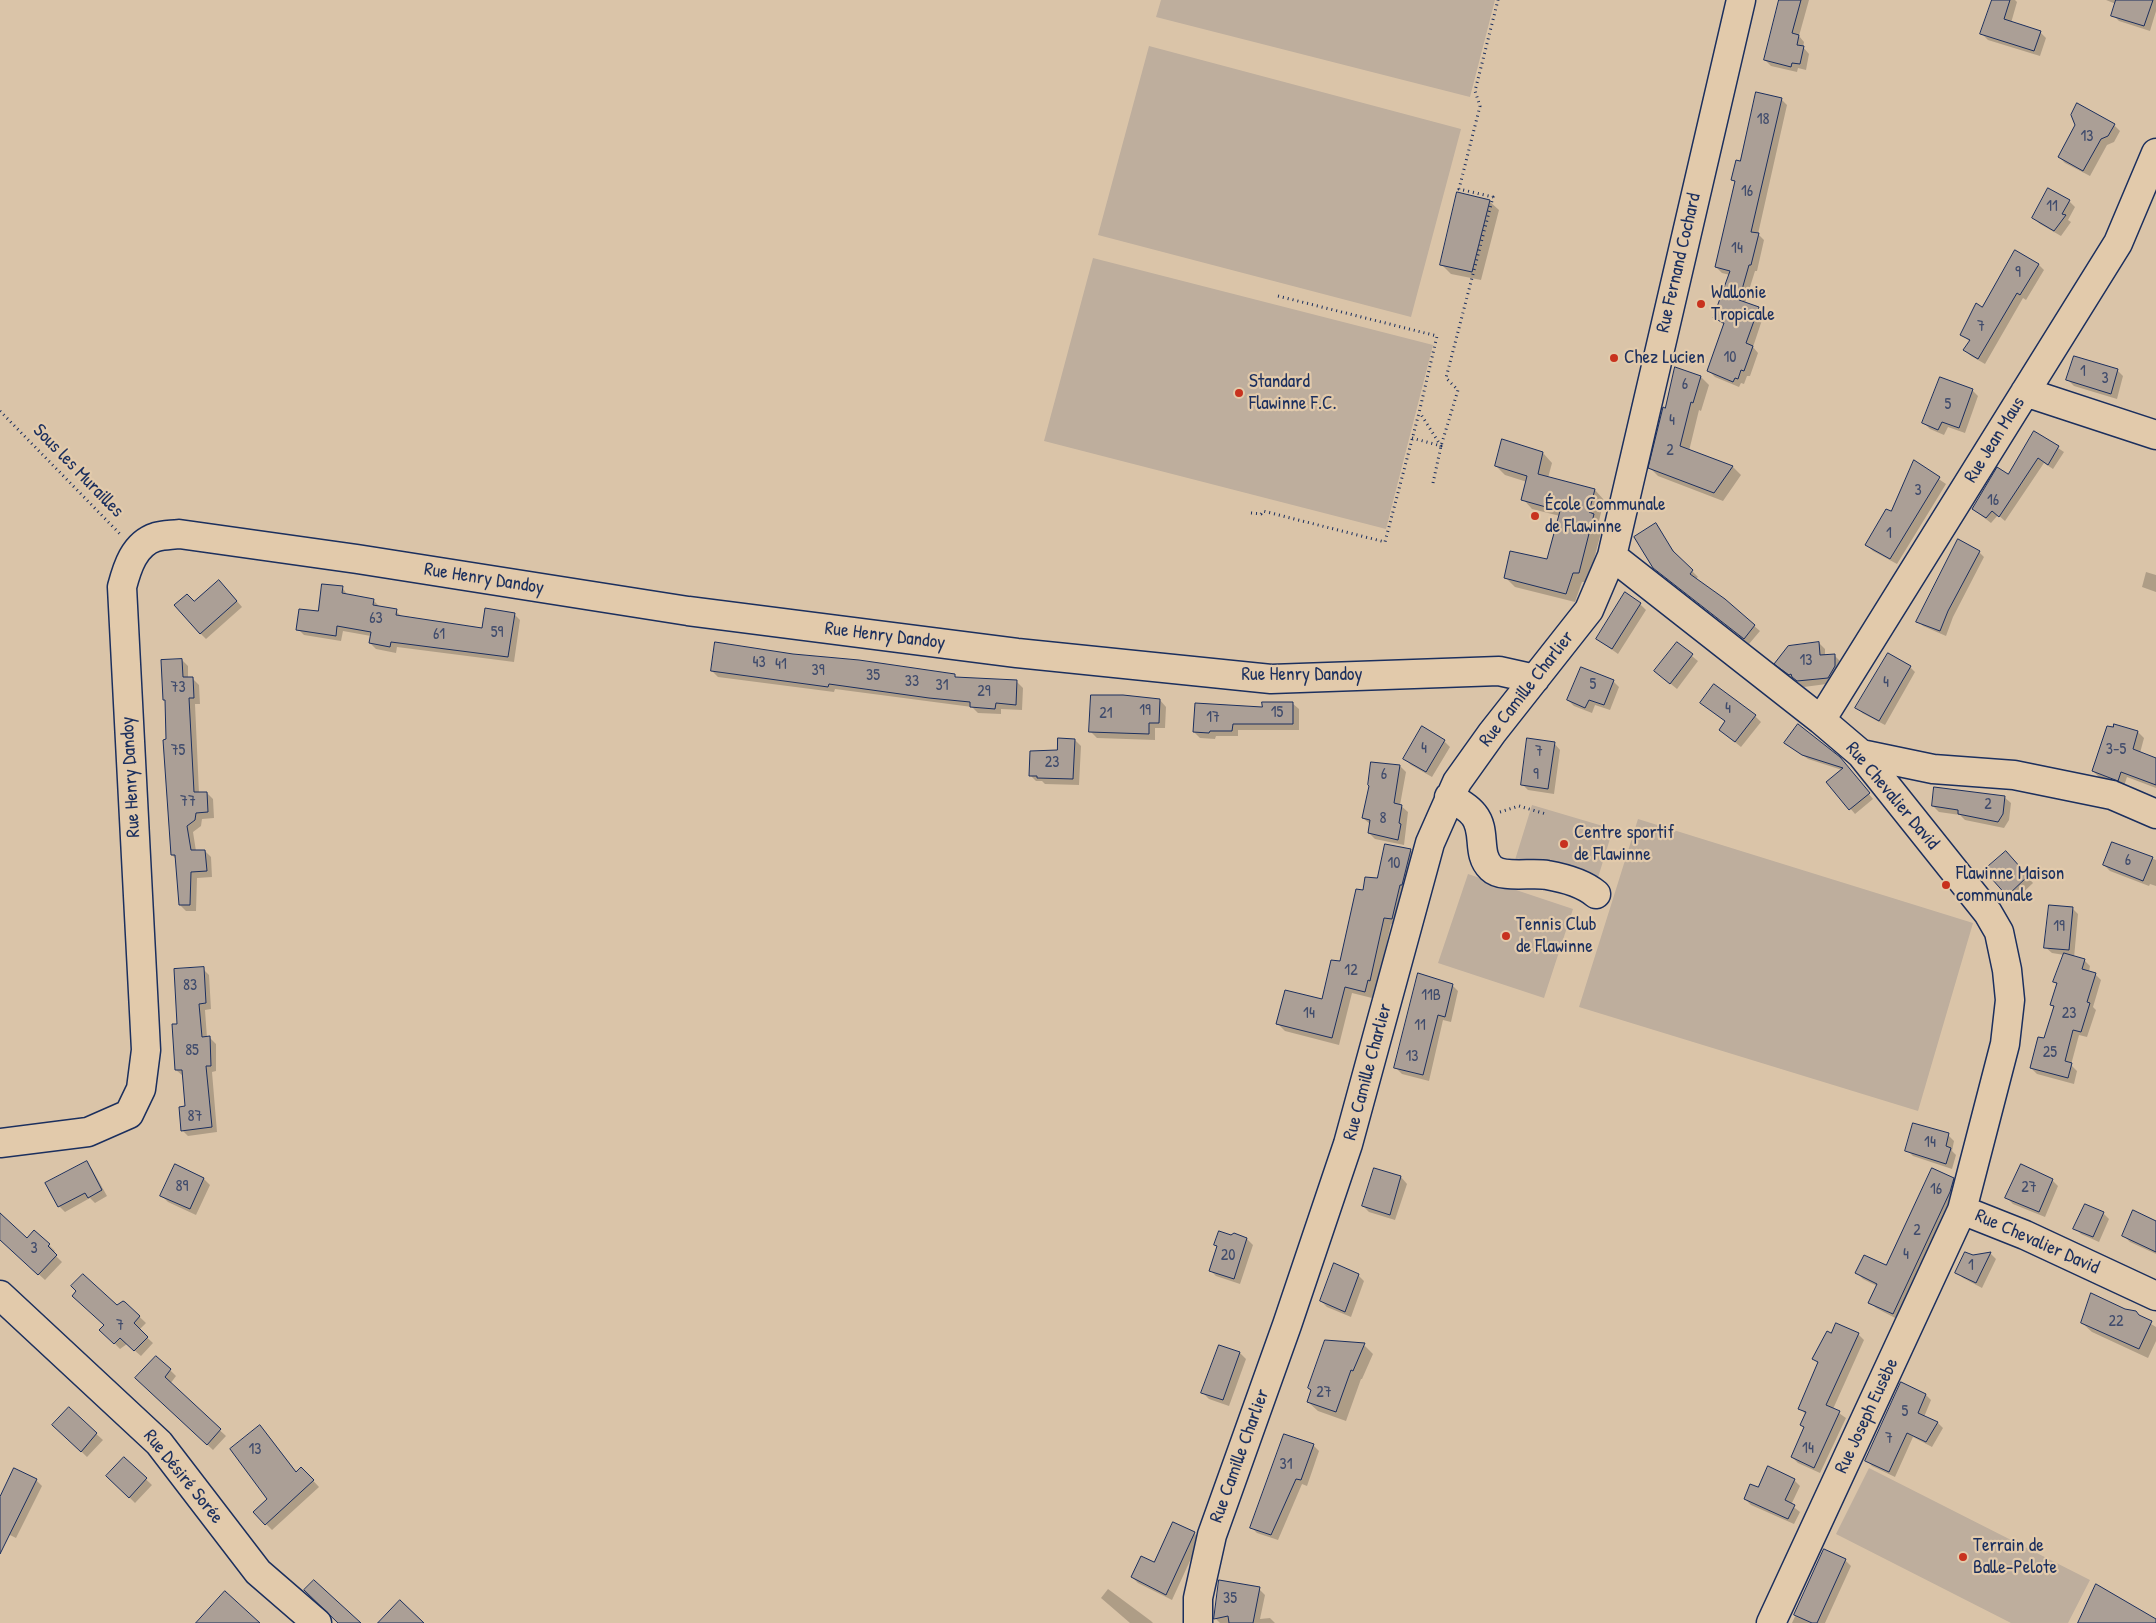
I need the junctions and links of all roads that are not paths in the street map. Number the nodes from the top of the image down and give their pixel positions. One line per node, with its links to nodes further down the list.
1 (1741, 0): 5 (street, Rue Fernand Cochard)
2 (2156, 153): 3 (street, Rue Jean Maus)
3 (2025, 392): 4 (street); 7 (street, Rue Jean Maus)
4 (2156, 435)
5 (1612, 556): 6 (street, Rue Camille Charlier); 7 (street, Rue Chevalier David)
6 (1535, 679): 9 (street, Rue Camille Charlier); 12 (street, Rue Henry Dandoy)
7 (1821, 720): 8 (street, Rue Chevalier David)
8 (1861, 754): 10 (street); 13 (street, Rue Chevalier David)
9 (1450, 797): 11 (street); 17 (street, Rue Camille Charlier)
10 (2156, 814)
11 (1596, 894)
12 (0, 1143)
13 (1962, 1210): 15 (street, Rue Chevalier David); 18 (street, Rue Joseph Eusèbe)
14 (0, 1295): 16 (street, Rue Désiré Sorée)
15 (2156, 1296)
16 (317, 1623)
17 (1198, 1623)
18 (1771, 1623)

